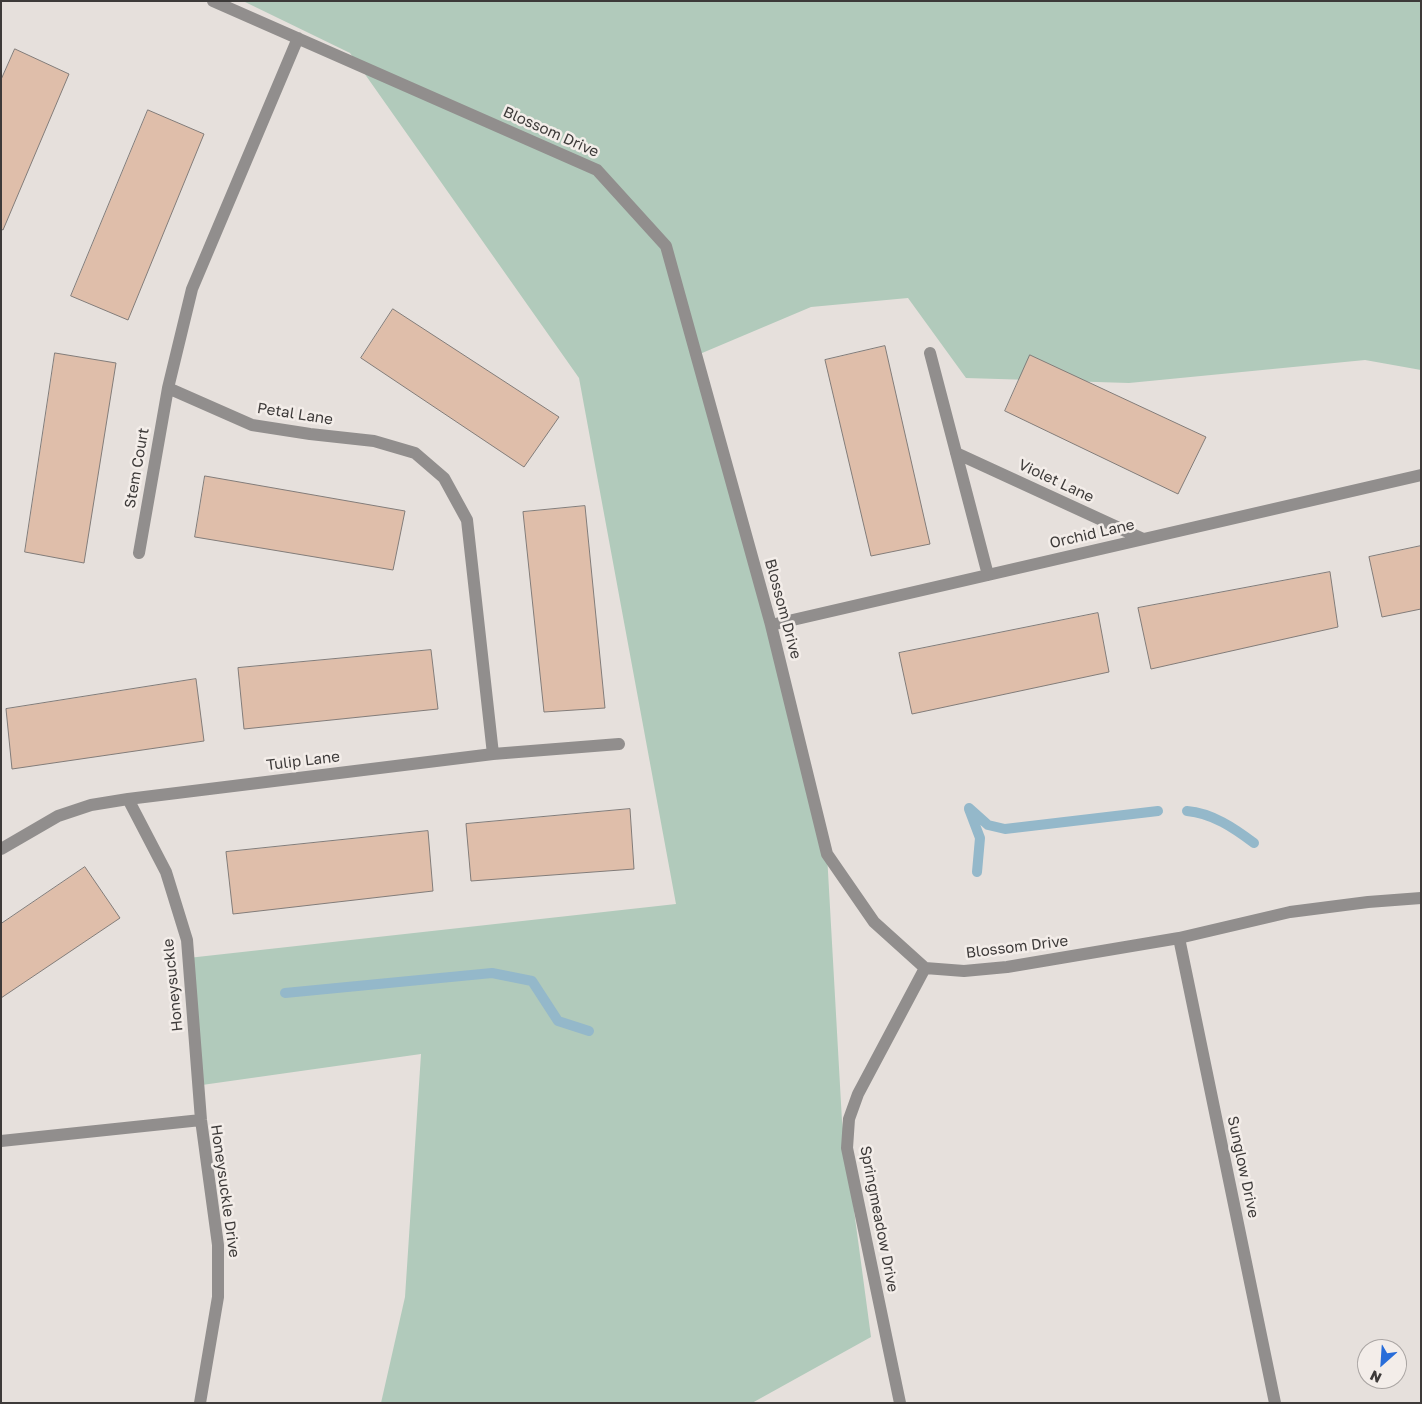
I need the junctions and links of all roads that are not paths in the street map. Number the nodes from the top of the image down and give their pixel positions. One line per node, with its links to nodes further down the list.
1 (213, 1): 2 (street, Blossom Drive)
2 (298, 38): 4 (street); 10 (street, Blossom Drive)
3 (930, 353): 5 (street)
4 (168, 388): 8 (street, Stem Court); 12 (street, Petal Lane)
5 (956, 453): 7 (street, Violet Lane); 9 (street)
6 (1421, 475): 7 (street, Orchid Lane)
7 (1143, 539): 9 (street, Orchid Lane)
8 (139, 553)
9 (988, 575): 10 (street, Orchid Lane)
10 (771, 625): 17 (street, Blossom Drive)
11 (619, 744): 12 (street, Tulip Lane)
12 (493, 754): 13 (street, Tulip Lane)
13 (128, 799): 14 (street, Tulip Lane); 18 (street, Honeysuckle)
14 (1, 848)
15 (1421, 898): 16 (street, Blossom Drive)
16 (1179, 938): 17 (street, Blossom Drive); 22 (street, Sunglow Drive)
17 (925, 968): 21 (street, Springmeadow Drive)
18 (201, 1120): 19 (street, Honeysuckle Drive); 20 (street, Honeysuckle Drive)
19 (1, 1141)
20 (200, 1403)
21 (900, 1403)
22 (1275, 1403)

